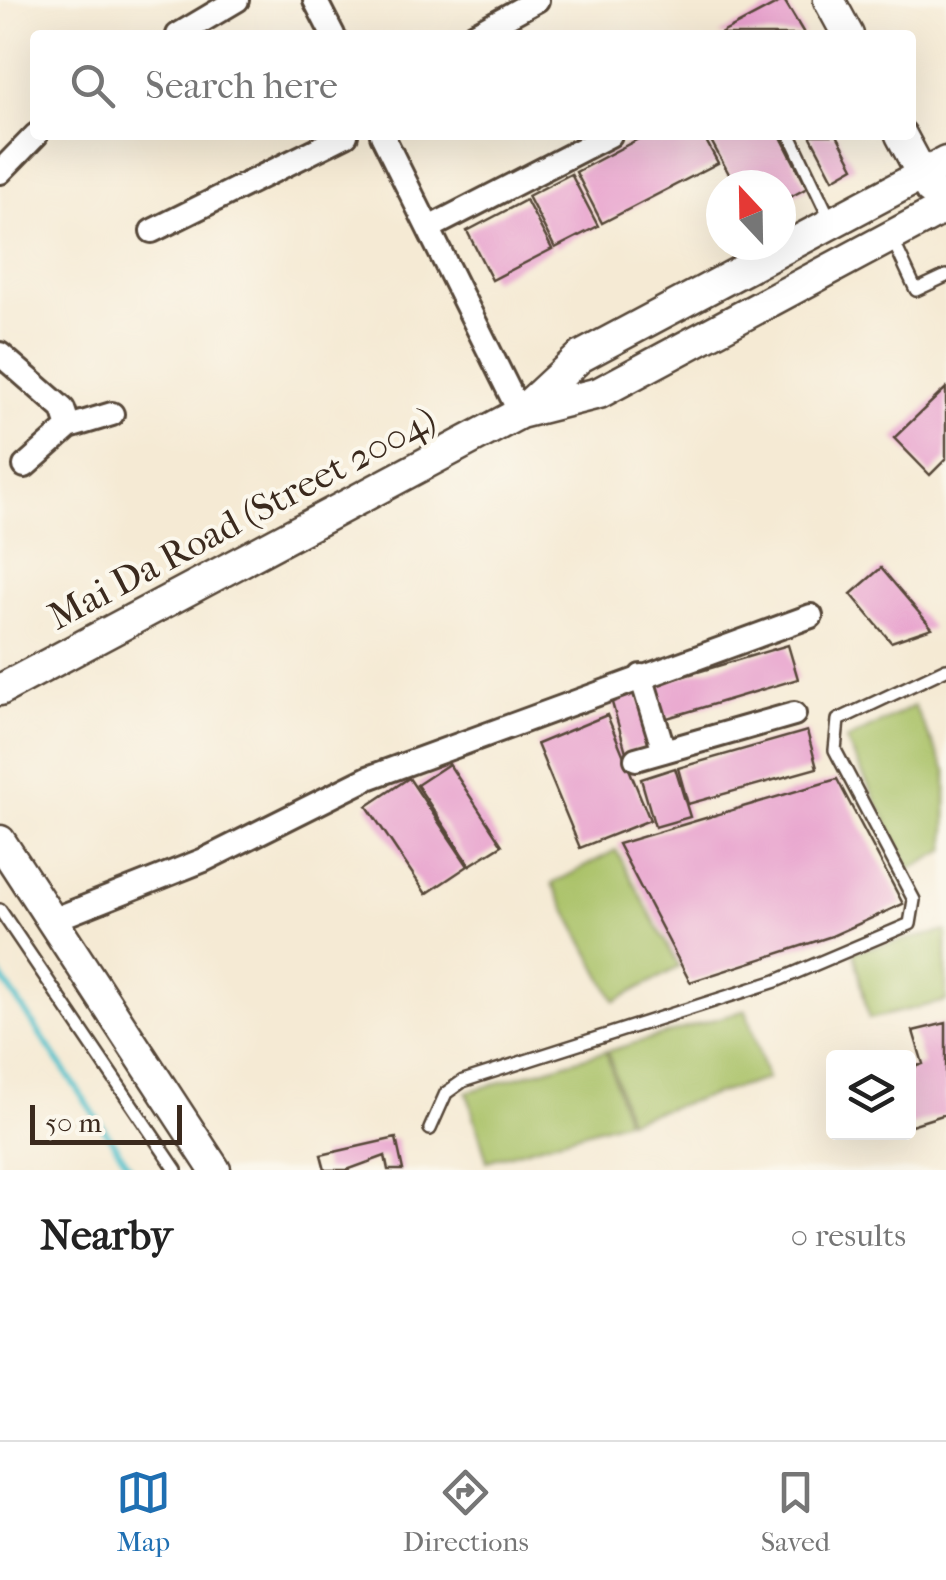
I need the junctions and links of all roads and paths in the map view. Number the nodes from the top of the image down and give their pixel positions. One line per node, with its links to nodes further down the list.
1 (237, 0): 5 (street)
2 (316, 0): 6 (street)
3 (537, 0): 7 (street)
4 (829, 0): 8 (main road)
5 (186, 30)
6 (331, 30)
7 (482, 30)
8 (845, 30)
9 (31, 140): 16 (street)
10 (336, 140): 20 (street)
11 (385, 140): 19 (street)
12 (600, 140): 19 (street)
13 (792, 140): 18 (lane)
14 (907, 140): 15 (main road)
15 (934, 168): 17 (main road); 18 (main road, Mai Da Road (Street 2004))
16 (0, 172)
17 (944, 212): 21 (main road, Mai Da Road (Street 2004))
18 (831, 223): 24 (main road, Mai Da Road (Street 2004))
19 (429, 228): 24 (street)
20 (152, 231)
21 (892, 236): 22 (lane); 24 (main road, Mai Da Road (Street 2004))
22 (946, 276)
23 (0, 354): 26 (street)
24 (520, 413): 31 (main road, Mai Da Road (Street 2004))
25 (112, 414): 26 (street)
26 (69, 427): 27 (street)
27 (25, 466)
28 (811, 616): 30 (street)
29 (946, 669): 38 (lane)
30 (642, 676): 33 (street); 37 (street)
31 (2, 686)
32 (794, 714): 33 (street)
33 (664, 751): 34 (street)
34 (636, 758)
35 (0, 841): 37 (main road)
36 (0, 910): 39 (lane)
37 (50, 921): 40 (main road)
38 (430, 1129)
39 (176, 1170)
40 (215, 1170)

